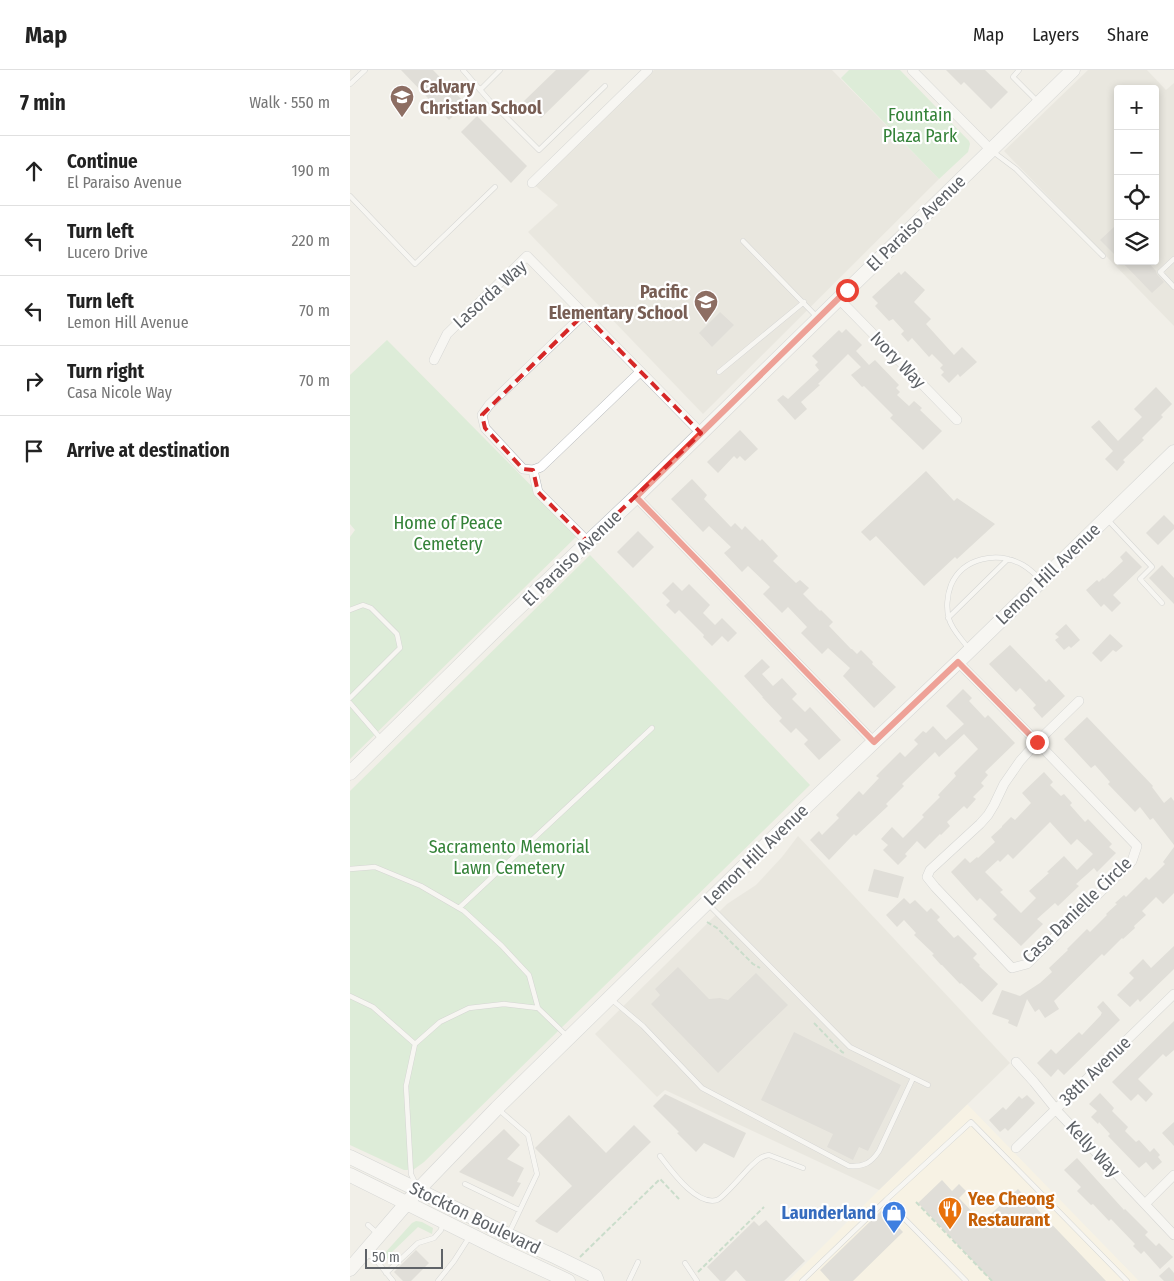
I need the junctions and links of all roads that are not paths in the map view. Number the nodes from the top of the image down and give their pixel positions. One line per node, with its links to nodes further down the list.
1 (365, 70): 8 (lane)
2 (463, 70): 10 (lane)
3 (500, 70): 10 (lane)
4 (648, 70): 13 (street)
5 (912, 70): 12 (street)
6 (1020, 70): 11 (lane)
7 (1073, 70): 11 (street, El Paraiso Avenue)
8 (350, 84)
9 (605, 86): 10 (lane)
10 (480, 90)
11 (1039, 103): 12 (street, El Paraiso Avenue)
12 (991, 150): 17 (lane); 20 (street, El Paraiso Avenue)
13 (532, 183)
14 (495, 187): 15 (lane)
15 (350, 196)
16 (743, 241): 21 (lane)
17 (1103, 256)
18 (1174, 259): 19 (lane)
19 (1174, 287)
20 (839, 299): 23 (street, El Paraiso Avenue); 27 (street, Ivory Way)
21 (804, 302): 23 (lane); 26 (lane)
22 (584, 314): 24 (street, Lasorda Way); 25 (street, Lasorda Way); 30 (street)
23 (818, 318): 28 (street, El Paraiso Avenue)
24 (434, 360)
25 (640, 372): 28 (street, Lasorda Way); 30 (street)
26 (718, 372)
27 (957, 420)
28 (701, 433): 31 (street, El Paraiso Avenue)
29 (1174, 452): 32 (street, Lemon Hill Avenue)
30 (533, 470): 33 (street)
31 (636, 497): 33 (street, El Paraiso Avenue); 46 (street)
32 (1106, 518): 35 (street, Lemon Hill Avenue); 36 (lane)
33 (588, 542): 45 (street, El Paraiso Avenue)
34 (1008, 559): 35 (lane); 38 (lane); 38 (lane)
35 (1042, 580): 39 (street, Lemon Hill Avenue)
36 (1162, 603)
37 (350, 610): 41 (lane)
38 (948, 618): 39 (lane)
39 (970, 650): 40 (street, Lemon Hill Avenue)
40 (958, 662): 46 (street, Lemon Hill Avenue); 47 (street)
41 (350, 698)
42 (1079, 701): 47 (street)
43 (350, 703): 45 (lane)
44 (652, 728): 51 (lane)
45 (383, 741): 48 (street, El Paraiso Avenue)
46 (874, 742): 50 (street, Lemon Hill Avenue)
47 (1037, 742): 47 (street, Casa Danielle Circle)
48 (350, 773)
49 (350, 869): 51 (lane)
50 (707, 903): 54 (street, Lemon Hill Avenue); 59 (lane)
51 (459, 908): 55 (lane)
52 (1174, 994): 62 (street, 38th Avenue)
53 (350, 996): 57 (lane)
54 (610, 998): 56 (street, Lemon Hill Avenue); 59 (lane)
55 (538, 1008): 56 (lane); 57 (lane)
56 (569, 1038): 61 (street, Lemon Hill Avenue)
57 (415, 1044): 70 (lane)
58 (1016, 1062): 62 (street, Kelly Way)
59 (913, 1078): 60 (lane)
60 (928, 1085)
61 (497, 1108): 70 (street, Lemon Hill Avenue); 74 (lane)
62 (1056, 1109): 63 (street, 38th Avenue); 73 (street, Kelly Way)
63 (1016, 1148)
64 (660, 1156): 66 (lane)
65 (350, 1157): 70 (street, Stockton Boulevard)
66 (803, 1168)
67 (350, 1175): 72 (street, Stockton Boulevard)
68 (1174, 1175): 73 (street)
69 (465, 1184): 74 (lane)
70 (418, 1190): 72 (street, Lemon Hill Avenue); 80 (street, Stockton Boulevard)
71 (886, 1200): 92 (lane); 93 (lane); 94 (lane)
72 (407, 1204): 75 (street, Stockton Boulevard); 78 (street, Lemon Hill Avenue)
73 (1145, 1204): 77 (street, Kelly Way)
74 (519, 1210): 80 (lane)
75 (443, 1221): 79 (street, Stockton Boulevard); 85 (lane)
76 (368, 1225): 78 (lane)
77 (1174, 1234)
78 (380, 1235): 81 (street, Lemon Hill Avenue)
79 (470, 1235): 88 (lane); 89 (street, Stockton Boulevard)
80 (508, 1236): 90 (street, Stockton Boulevard)
81 (365, 1252): 84 (street, Lemon Hill Avenue); 85 (lane)
82 (638, 1262): 91 (lane)
83 (685, 1263): 86 (lane)
84 (350, 1269)
85 (386, 1273): 87 (lane)
86 (695, 1279)
87 (393, 1281)
88 (438, 1281)
89 (568, 1281)
90 (597, 1281)
91 (629, 1281)
92 (802, 1281)
93 (966, 1281)
94 (1127, 1281)

